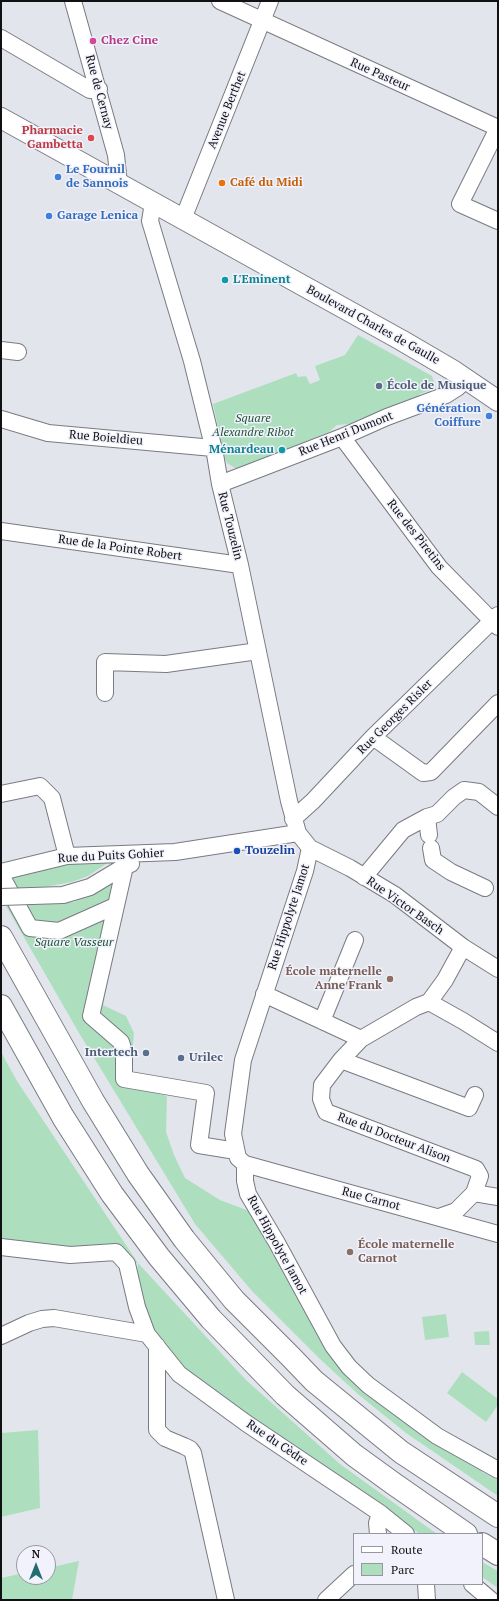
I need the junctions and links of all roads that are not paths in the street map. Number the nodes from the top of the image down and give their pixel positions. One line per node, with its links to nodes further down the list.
1 (73, 1): 6 (street, Rue de Cernay)
2 (220, 1): 4 (street, Rue Pasteur)
3 (270, 1): 4 (street, Avenue Berthet)
4 (262, 21): 8 (street, Rue Pasteur); 11 (street, Avenue Berthet)
5 (1, 38): 6 (street)
6 (98, 89): 9 (street, Rue de Cernay)
7 (1, 118): 9 (main road, Boulevard Charles de Gaulle)
8 (498, 128): 12 (street)
9 (120, 184): 10 (main road, Boulevard Charles de Gaulle)
10 (153, 203): 11 (main road, Boulevard Charles de Gaulle); 19 (street, Rue Touzelin)
11 (183, 219): 15 (main road, Boulevard Charles de Gaulle)
12 (498, 221)
13 (1, 350): 14 (street)
14 (18, 352)
15 (467, 379): 16 (main road, Boulevard Charles de Gaulle); 18 (street, Rue Henri Dumont)
16 (498, 401)
17 (1, 419): 19 (street, Rue Boieldieu)
18 (342, 437): 20 (street, Rue Henri Dumont); 23 (street, Rue des Piretins)
19 (213, 448): 20 (street, Rue Touzelin)
20 (220, 484): 22 (street, Rue Touzelin)
21 (1, 531): 22 (street, Rue de la Pointe Robert)
22 (240, 565): 24 (street, Rue Touzelin)
23 (496, 621): 27 (street, Rue Georges Risler)
24 (258, 651): 25 (street); 31 (street, Rue Touzelin)
25 (105, 693)
26 (498, 703): 27 (street)
27 (373, 737): 31 (street, Rue Georges Risler)
28 (1, 794): 34 (street)
29 (498, 807): 30 (street)
30 (427, 817): 38 (street); 39 (street)
31 (296, 826): 32 (street, Rue Touzelin); 33 (street, Rue du Puits Gohier)
32 (310, 848): 38 (street, Rue Victor Basch); 46 (street, Rue Hippolyte Jamot)
33 (175, 852): 34 (street, Rue du Puits Gohier); 35 (street, Rue du Puits Gohier)
34 (66, 856): 36 (street, Rue du Puits Gohier)
35 (125, 866): 40 (street, Rue du Puits Gohier, bridge); 41 (street, Rue du Puits Gohier)
36 (1, 872)
37 (1, 875): 41 (street)
38 (364, 877): 44 (street, Rue Victor Basch)
39 (484, 888)
40 (1, 897)
41 (115, 906): 54 (street, Rue du Puits Gohier)
42 (1, 937): 64 (highway)
43 (355, 940): 49 (street)
44 (463, 947): 45 (street, Rue Victor Basch); 47 (street)
45 (498, 969)
46 (264, 994): 49 (street); 54 (street, Rue Hippolyte Jamot)
47 (429, 1002): 50 (street, Rue du Docteur Alison); 51 (street)
48 (1, 1006): 67 (highway)
49 (322, 1021): 50 (street)
50 (361, 1039): 52 (street, Rue du Docteur Alison)
51 (498, 1043)
52 (341, 1060): 53 (street); 55 (street, Rue du Docteur Alison)
53 (475, 1095)
54 (240, 1158): 57 (street, Rue Carnot); 62 (street, Rue Hippolyte Jamot)
55 (474, 1193): 56 (street); 57 (street)
56 (498, 1197)
57 (439, 1217): 58 (street, Rue Carnot)
58 (498, 1234)
59 (1, 1247): 61 (street)
60 (1, 1336): 61 (street)
61 (152, 1340): 63 (street, Rue du Cèdre); 73 (street)
62 (498, 1470)
63 (380, 1513): 65 (street); 66 (street, Rue du Cèdre)
64 (498, 1516)
65 (378, 1533)
66 (403, 1533)
67 (464, 1533)
68 (483, 1545): 69 (highway)
69 (498, 1554)
70 (353, 1575): 74 (street)
71 (426, 1585): 75 (street)
72 (473, 1585): 76 (street)
73 (226, 1600)
74 (326, 1600)
75 (427, 1600)
76 (491, 1600)

